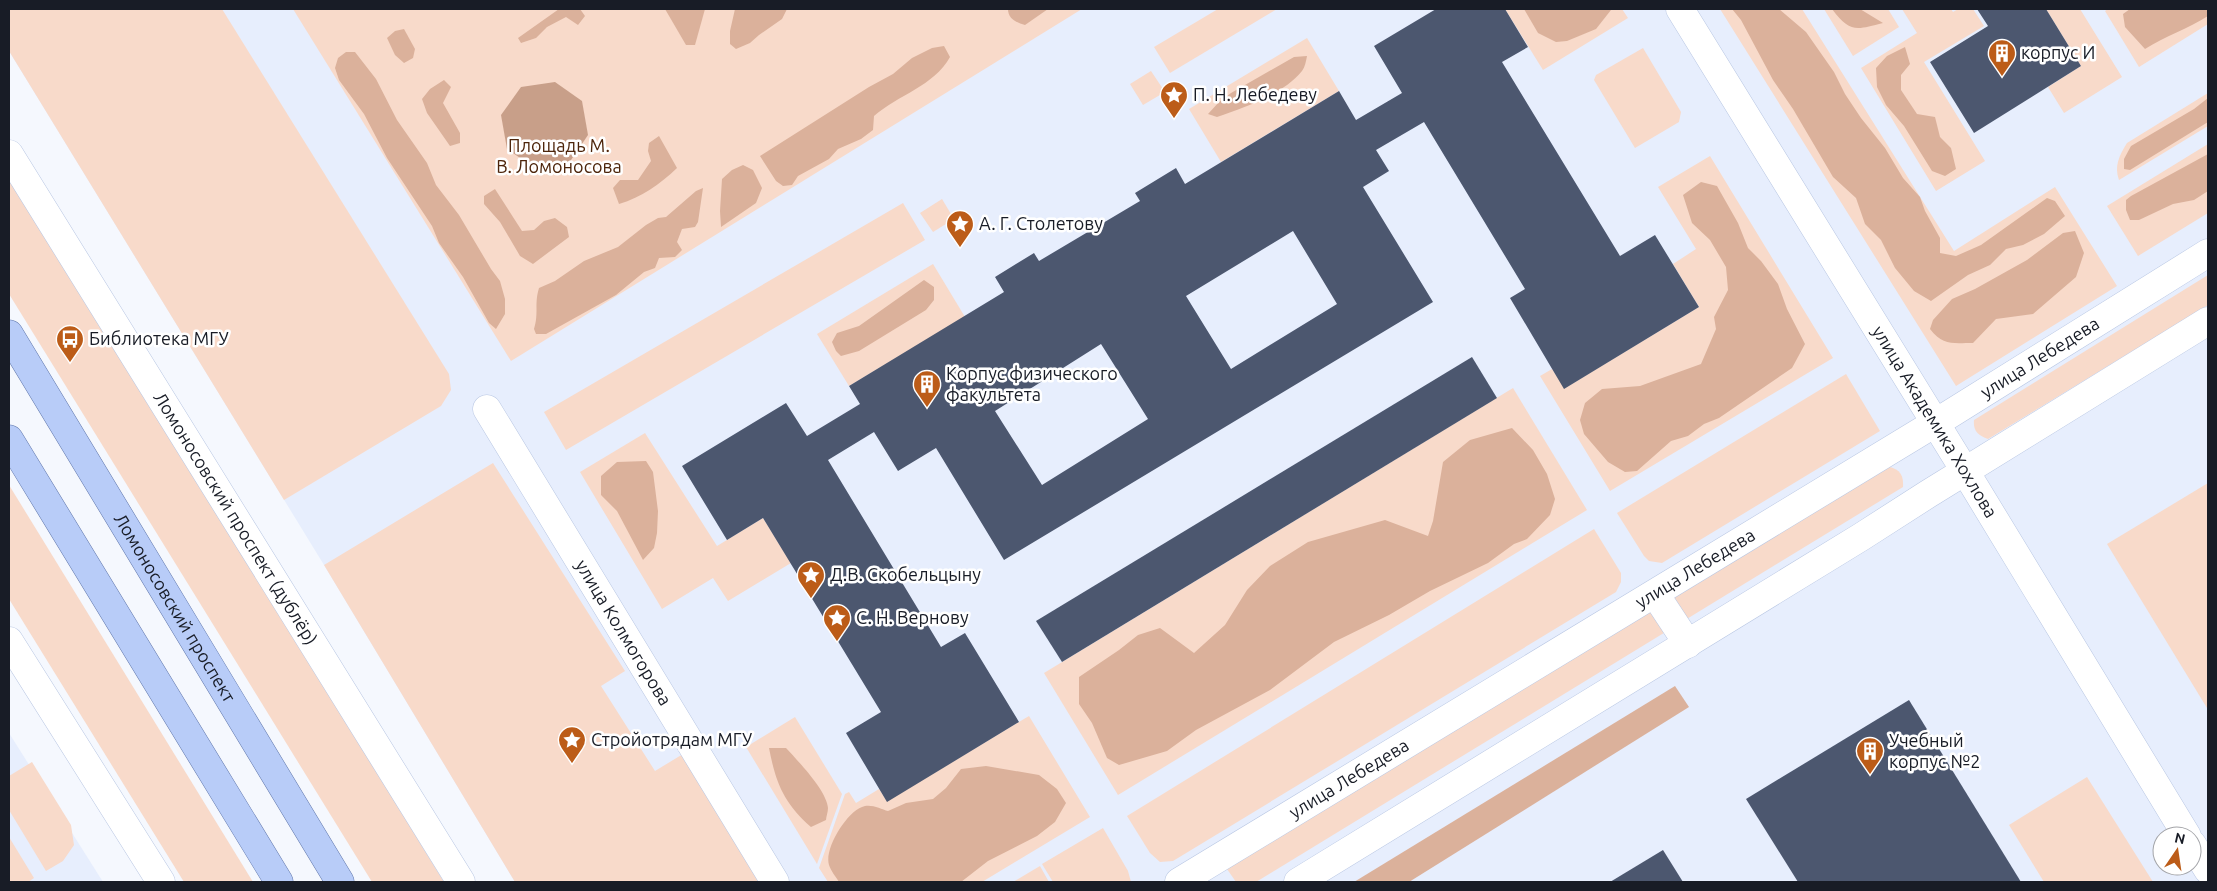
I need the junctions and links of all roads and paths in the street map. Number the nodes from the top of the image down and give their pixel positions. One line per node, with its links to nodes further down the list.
1 (1680, 9): 7 (street, улица Академика Хохлова)
2 (9, 154): 17 (street, Ломоносовский проспект (дублёр))
3 (2208, 254): 7 (street, улица Лебедева)
4 (2208, 321): 9 (street)
5 (9, 334): 16 (main road, Ломоносовский проспект)
6 (487, 409): 18 (street, улица Колмогорова)
7 (1935, 423): 9 (street, улица Академика Хохлова); 10 (street, улица Лебедева)
8 (9, 439): 15 (main road)
9 (1965, 471): 12 (street); 13 (street, улица Академика Хохлова)
10 (1655, 594): 12 (street); 19 (street, улица Лебедева)
11 (9, 641): 14 (street)
12 (1688, 644): 20 (street)
13 (2181, 826)
14 (162, 882)
15 (279, 882)
16 (340, 882)
17 (461, 882)
18 (775, 882)
19 (1179, 882)
20 (1298, 882)

